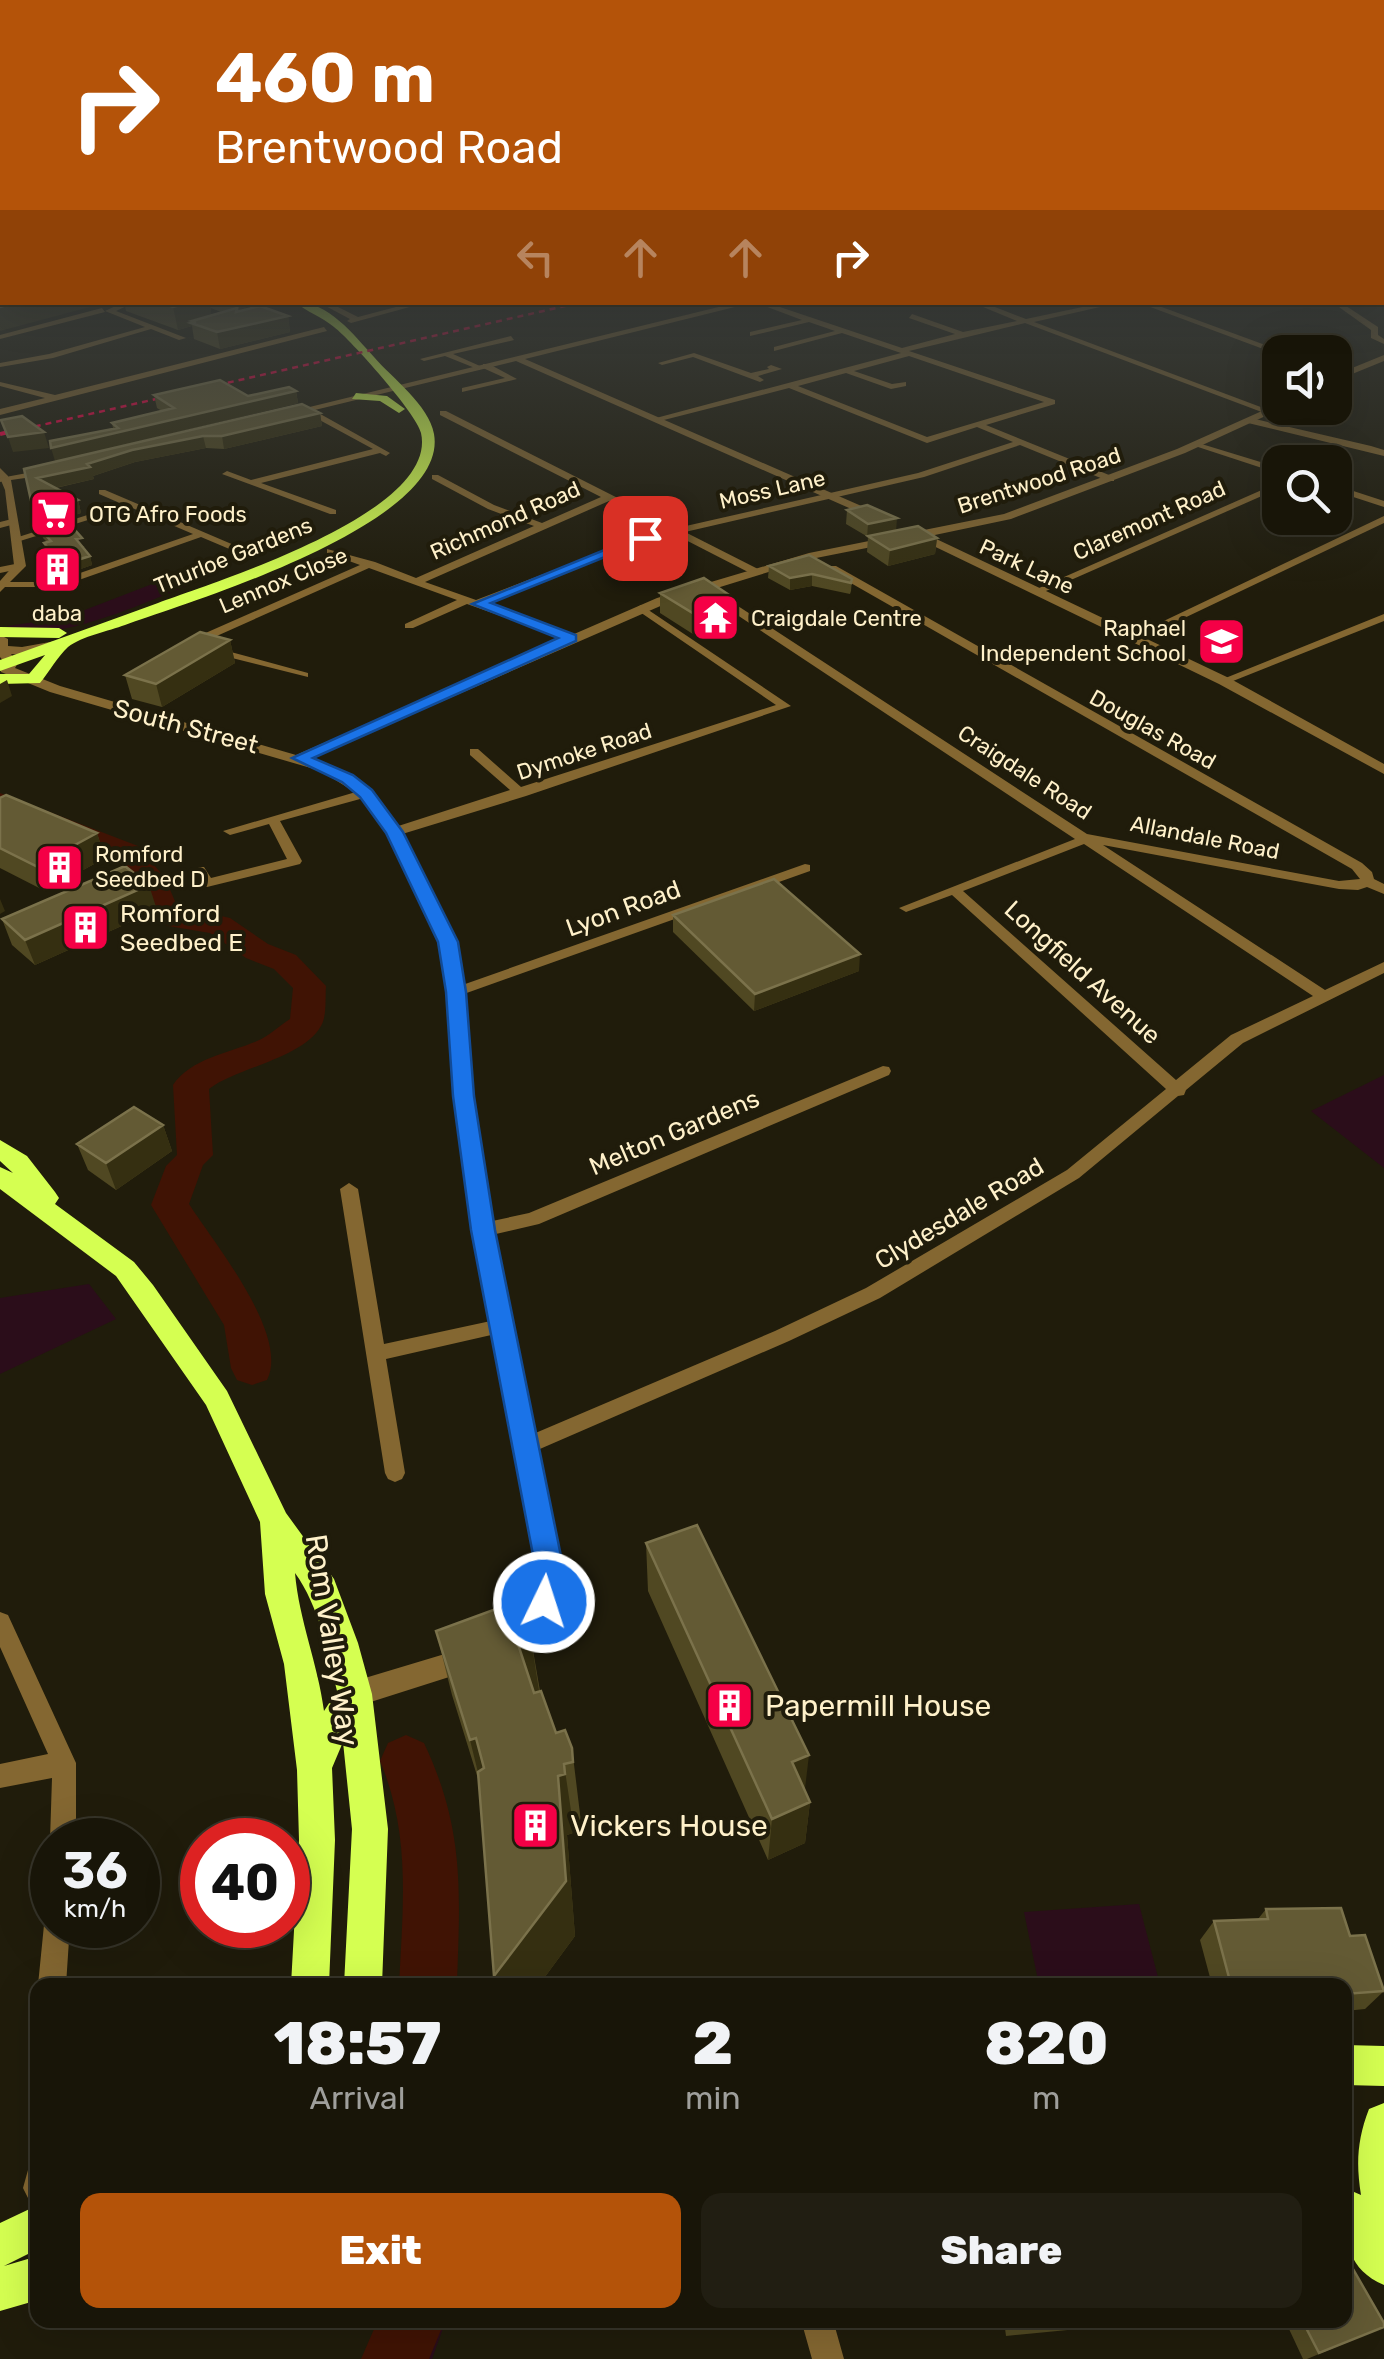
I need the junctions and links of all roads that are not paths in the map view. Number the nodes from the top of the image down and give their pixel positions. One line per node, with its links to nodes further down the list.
1 (156, 372): 26 (street)
2 (370, 372): 25 (main road)
3 (376, 372): 24 (main road)
4 (382, 372): 15 (main road)
5 (461, 372): 15 (street)
6 (495, 372): 16 (street)
7 (550, 372): 33 (street, Park Lane)
8 (740, 372): 14 (street)
9 (766, 372): 14 (street)
10 (840, 372): 19 (street)
11 (853, 372): 20 (street)
12 (962, 372): 35 (street)
13 (1170, 372): 27 (street)
14 (750, 376): 19 (street)
15 (419, 382): 24 (main road)
16 (492, 383): 21 (street); 22 (street)
17 (0, 384): 26 (street)
18 (904, 384): 20 (street)
19 (785, 387): 33 (street); 35 (street)
20 (891, 387): 23 (street)
21 (503, 388)
22 (465, 390)
23 (878, 390)
24 (397, 396): 25 (street); 25 (main road); 79 (main road, Thurloe Gardens)
25 (356, 397): 28 (street)
26 (56, 398): 29 (street)
27 (1262, 404)
28 (306, 410): 32 (street); 45 (street)
29 (0, 412)
30 (441, 415): 50 (street)
31 (1262, 416): 34 (street, Brentwood Road)
32 (273, 418)
33 (659, 420): 49 (street, Park Lane)
34 (1251, 422): 37 (street, Brentwood Road); 38 (street)
35 (979, 425): 36 (street)
36 (1022, 442): 44 (street); 49 (street, Moss Lane)
37 (1198, 444): 39 (street); 44 (street, Brentwood Road)
38 (1384, 452)
39 (1262, 465)
40 (64, 468): 42 (street)
41 (228, 474): 45 (street)
42 (2, 476): 55 (street)
43 (435, 476): 56 (street)
44 (1111, 479): 59 (street, Brentwood Road)
45 (253, 482): 53 (street)
46 (102, 492): 51 (street)
47 (1262, 492): 71 (street, Claremont Road)
48 (1352, 494): 52 (street)
49 (830, 496): 57 (street, Moss Lane); 59 (street, Park Lane)
50 (607, 498): 56 (street, Richmond Road); 57 (street)
51 (130, 504): 58 (street); 60 (street)
52 (1384, 504)
53 (334, 512)
54 (1384, 520): 78 (street)
55 (6, 524): 60 (street)
56 (539, 525): 68 (street, Richmond Road)
57 (673, 531): 67 (street); 72 (street, Moss Lane)
58 (200, 534): 62 (street); 69 (street)
59 (920, 534): 63 (street, Brentwood Road); 71 (street, Park Lane)
60 (16, 539): 65 (street)
61 (331, 550): 64 (street)
62 (250, 554)
63 (810, 556): 67 (street, Brentwood Road); 95 (street, Douglas Road)
64 (371, 564): 68 (street); 81 (street, Lennox Close)
65 (20, 566): 66 (street); 69 (street)
66 (0, 570)
67 (754, 571): 70 (street, Brentwood Road)
68 (420, 580): 72 (street)
69 (2, 587)
70 (700, 587): 73 (street, Brentwood Road); 92 (street, Craigdale Road)
71 (1035, 592): 78 (street, Park Lane)
72 (474, 601): 75 (street, Moss Lane); 77 (street)
73 (642, 608): 77 (street, Brentwood Road); 88 (street, Dymoke Road)
74 (1384, 617): 83 (street)
75 (409, 626)
76 (0, 636): 79 (main road); 80 (street)
77 (570, 638): 85 (street, Brentwood Road)
78 (1134, 638): 83 (street, Park Lane)
79 (63, 641): 80 (main road); 80 (main road, Thurloe Gardens)
80 (12, 665): 82 (main road, Thurloe Gardens); 85 (street, South Street)
81 (304, 675)
82 (0, 679)
83 (1224, 681): 86 (street, Park Lane)
84 (474, 752): 88 (street)
85 (300, 758): 87 (street, South Street)
86 (1382, 766)
87 (366, 793): 89 (street); 91 (street, South Street)
88 (521, 793): 91 (street, Dymoke Road)
89 (274, 820): 90 (street); 94 (street)
90 (230, 831)
91 (394, 832): 100 (street, South Street)
92 (1088, 838): 95 (street, Allandale Road); 96 (street); 101 (street, Craigdale Road)
93 (805, 868): 100 (street, Lyon Road)
94 (199, 870)
95 (1367, 881): 97 (street, Allandale Road)
96 (954, 890): 98 (street); 103 (street, Longfield Avenue)
97 (1384, 890)
98 (906, 908)
99 (1384, 967): 101 (street, Clydesdale Road)
100 (456, 992): 108 (street, South Street)
101 (1324, 996): 103 (street, Clydesdale Road)
102 (883, 1071): 108 (street, Melton Gardens)
103 (1178, 1090): 111 (street, Clydesdale Road)
104 (0, 1148): 107 (main road, Rom Valley Way)
105 (0, 1176): 107 (main road, Rom Valley Way)
106 (349, 1188): 110 (street)
107 (69, 1225): 113 (main road, Rom Valley Way)
108 (483, 1230): 109 (street, South Street)
109 (500, 1326): 110 (street); 111 (street, South Street)
110 (376, 1354): 112 (street)
111 (526, 1446): 115 (street, South Street)
112 (395, 1473)
113 (274, 1522): 115 (main road, Rom Valley Way); 117 (main road, Rom Valley Way)
114 (0, 1622): 116 (street)
115 (356, 1694): 117 (main road, Rom Valley Way); 123 (main road, Rom Valley Way)
116 (64, 1763): 118 (street); 119 (street)
117 (315, 1770): 121 (main road, Rom Valley Way)
118 (0, 1776)
119 (63, 1818)
120 (55, 1948): 122 (street)
121 (308, 1977)
122 (53, 1978)
123 (362, 1978)
124 (1352, 2065): 125 (main road)
125 (1384, 2066)
126 (1384, 2124): 127 (main road)
127 (1384, 2206)
128 (1352, 2219): 131 (main road)
129 (30, 2230): 130 (main road)
130 (0, 2246)
131 (1384, 2263)
132 (30, 2280): 133 (main road)
133 (0, 2289)
134 (819, 2328): 135 (street)
135 (828, 2359)

